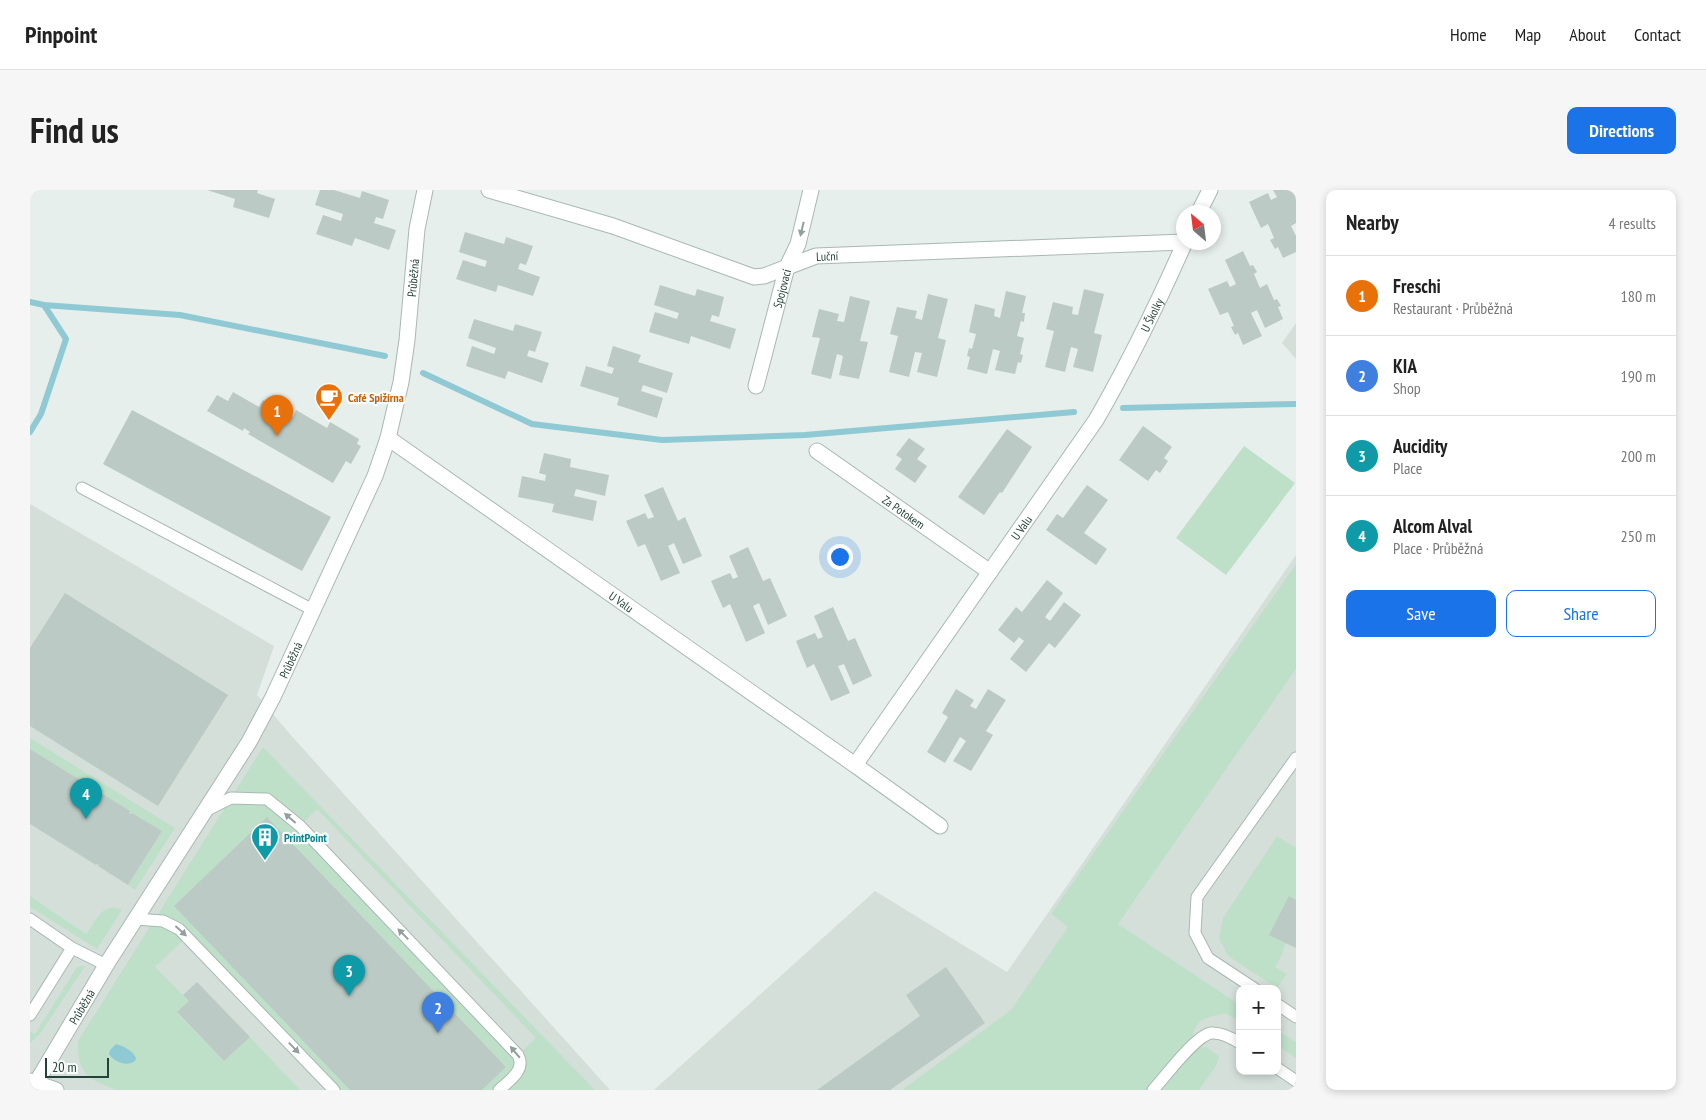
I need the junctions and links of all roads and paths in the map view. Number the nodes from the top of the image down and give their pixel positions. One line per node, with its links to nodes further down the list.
1 (425, 190): 12 (street, Průběžná)
2 (489, 190): 5 (street, Luční)
3 (811, 190): 9 (street, Spojovací, one-way to 9)
4 (1210, 190): 6 (street)
5 (513, 193): 9 (street, Luční)
6 (1203, 205)
7 (1176, 242): 9 (street, Luční)
8 (1180, 250): 11 (street, U Školky)
9 (787, 267): 10 (street, Spojovací)
10 (756, 386)
11 (1116, 386): 15 (street, U Valu)
12 (388, 438): 16 (street, Průběžná); 18 (street, U Valu)
13 (817, 451): 15 (street, Za Potokem)
14 (82, 488): 16 (lane)
15 (990, 572): 18 (street, U Valu)
16 (314, 610): 19 (street, Průběžná)
17 (1296, 758): 25 (lane)
18 (855, 765): 20 (street, U Valu)
19 (204, 812): 22 (street, Průběžná); 35 (lane, one-way to 19)
20 (940, 826)
21 (30, 919): 23 (lane)
22 (135, 919): 24 (street, Průběžná); 34 (lane, one-way to 34)
23 (72, 948): 24 (lane); 27 (lane)
24 (106, 965): 32 (street, Průběžná)
25 (1249, 985)
26 (1281, 1007): 28 (lane)
27 (30, 1015)
28 (1296, 1017)
29 (1236, 1040): 36 (lane)
30 (1281, 1071): 31 (lane)
31 (1296, 1081)
32 (34, 1085): 33 (street)
33 (56, 1090)
34 (334, 1090)
35 (499, 1090)
36 (1153, 1090)

